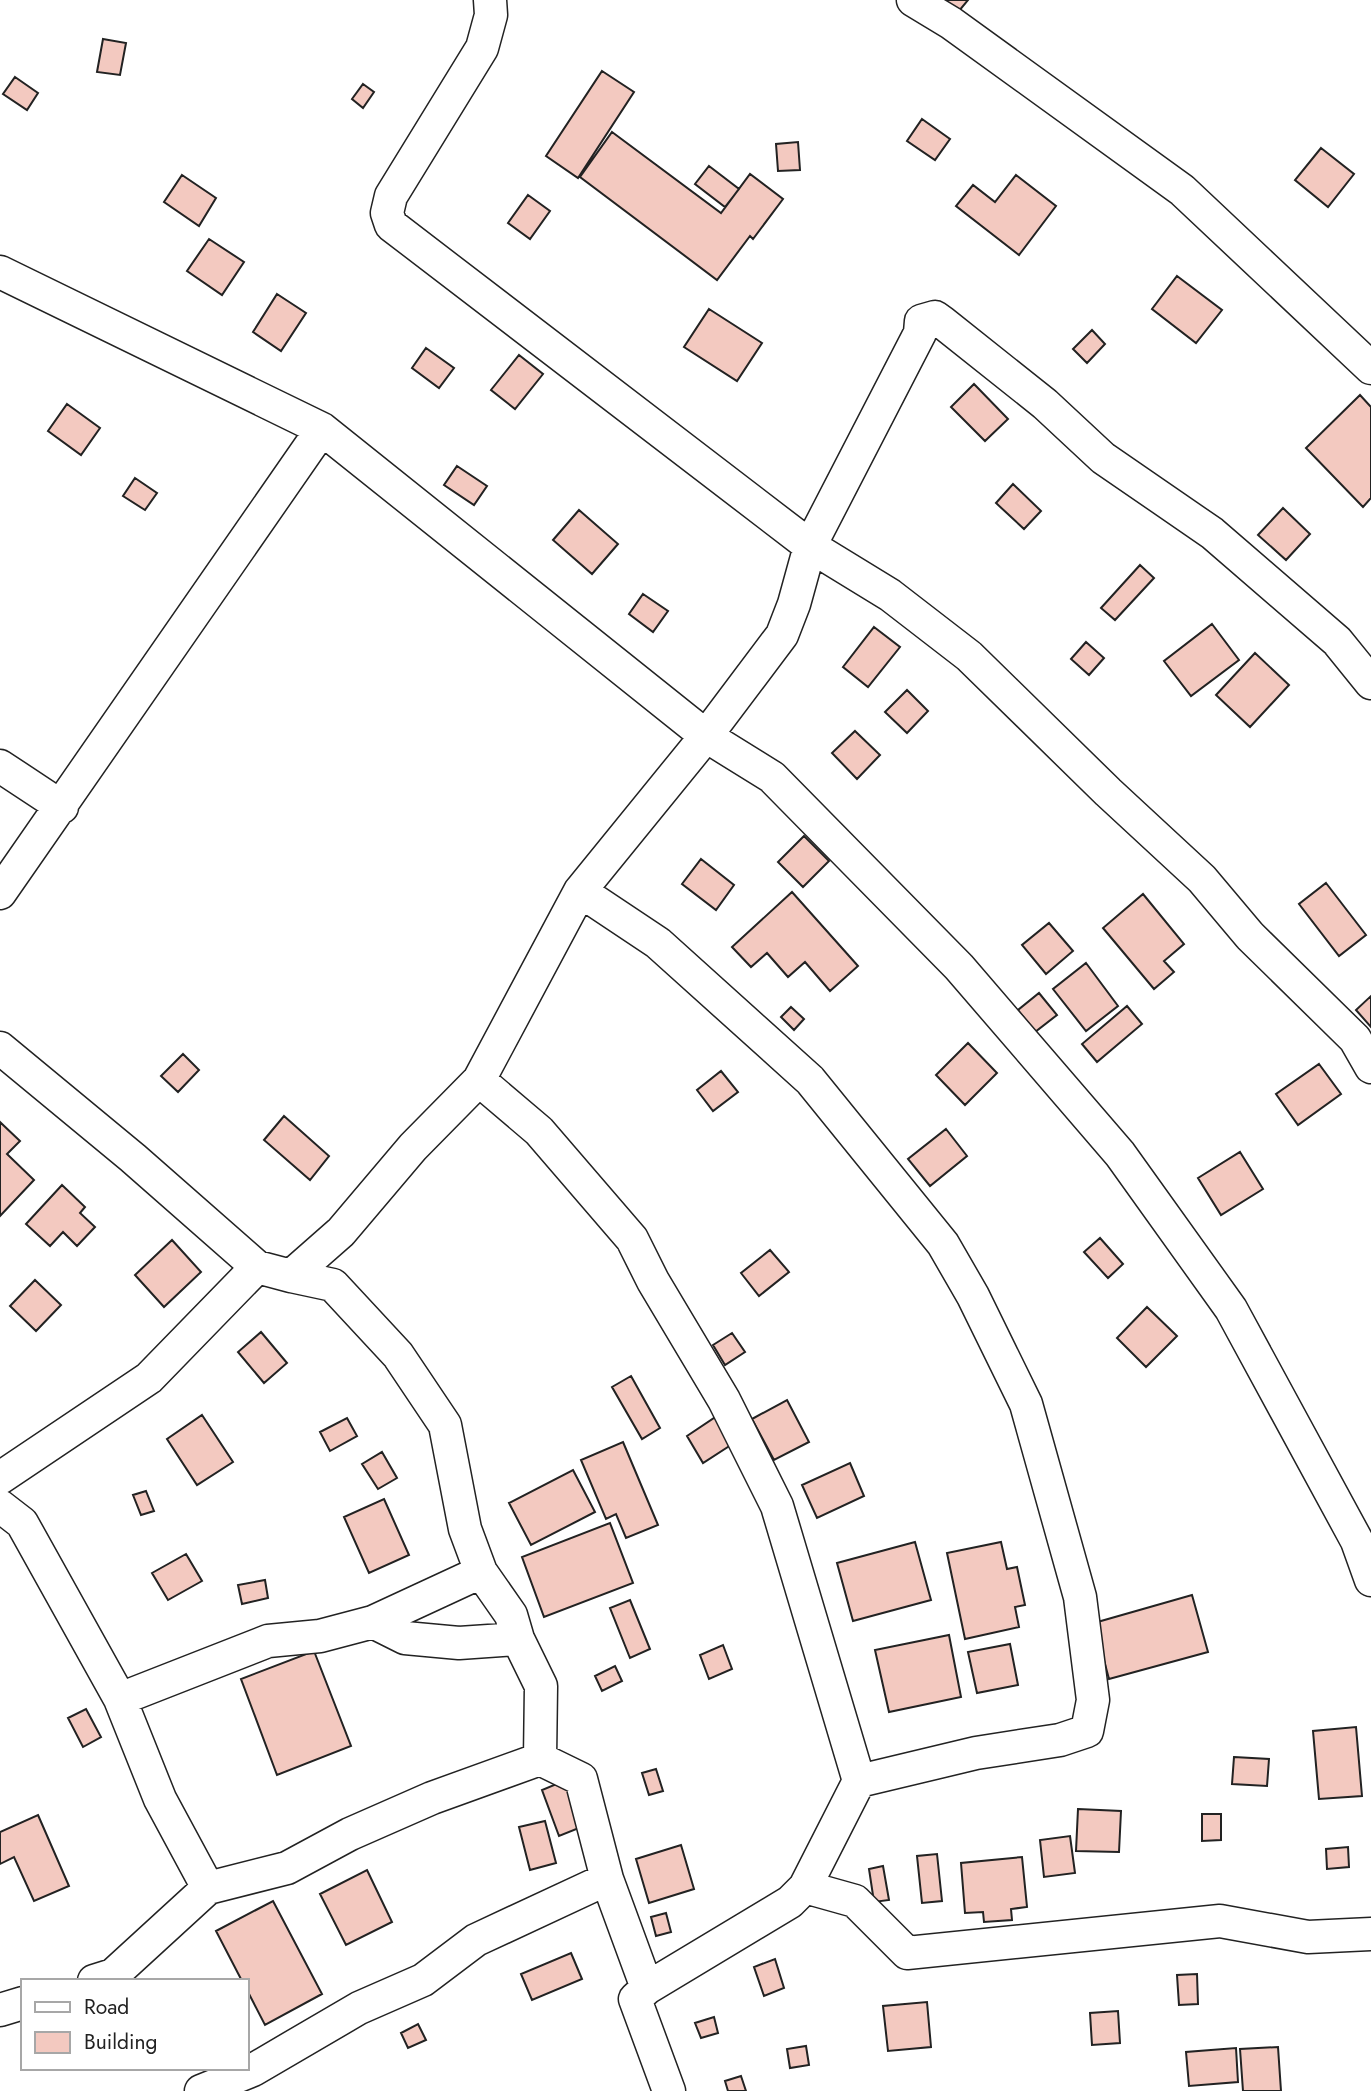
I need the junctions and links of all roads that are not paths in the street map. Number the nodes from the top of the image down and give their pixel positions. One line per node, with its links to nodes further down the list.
1 (490, 0): 6 (street)
2 (914, 0): 4 (street)
3 (0, 272): 5 (street)
4 (1371, 368)
5 (322, 429): 8 (street); 10 (street)
6 (810, 546): 7 (street); 8 (street); 14 (street)
7 (1371, 683)
8 (706, 736): 11 (street); 21 (street)
9 (0, 766): 10 (street)
10 (62, 807): 12 (street)
11 (580, 891): 15 (street); 26 (street)
12 (0, 893)
13 (0, 1048): 16 (street)
14 (1371, 1067)
15 (479, 1080): 17 (street); 26 (street)
16 (257, 1267): 17 (street); 18 (street)
17 (291, 1276): 20 (street)
18 (0, 1478)
19 (0, 1506): 24 (street)
20 (481, 1572): 22 (street); 23 (street)
21 (1371, 1580)
22 (373, 1622): 23 (street); 24 (street)
23 (518, 1639): 25 (street)
24 (120, 1699): 29 (street)
25 (540, 1759): 27 (street); 29 (street)
26 (859, 1781): 28 (street)
27 (607, 1879): 32 (street); 35 (street)
28 (805, 1887): 30 (street); 32 (street)
29 (208, 1888): 31 (street)
30 (1371, 1934)
31 (100, 1979)
32 (647, 1989): 36 (street)
33 (21, 2004): 34 (street)
34 (0, 2010)
35 (201, 2091)
36 (669, 2091)

